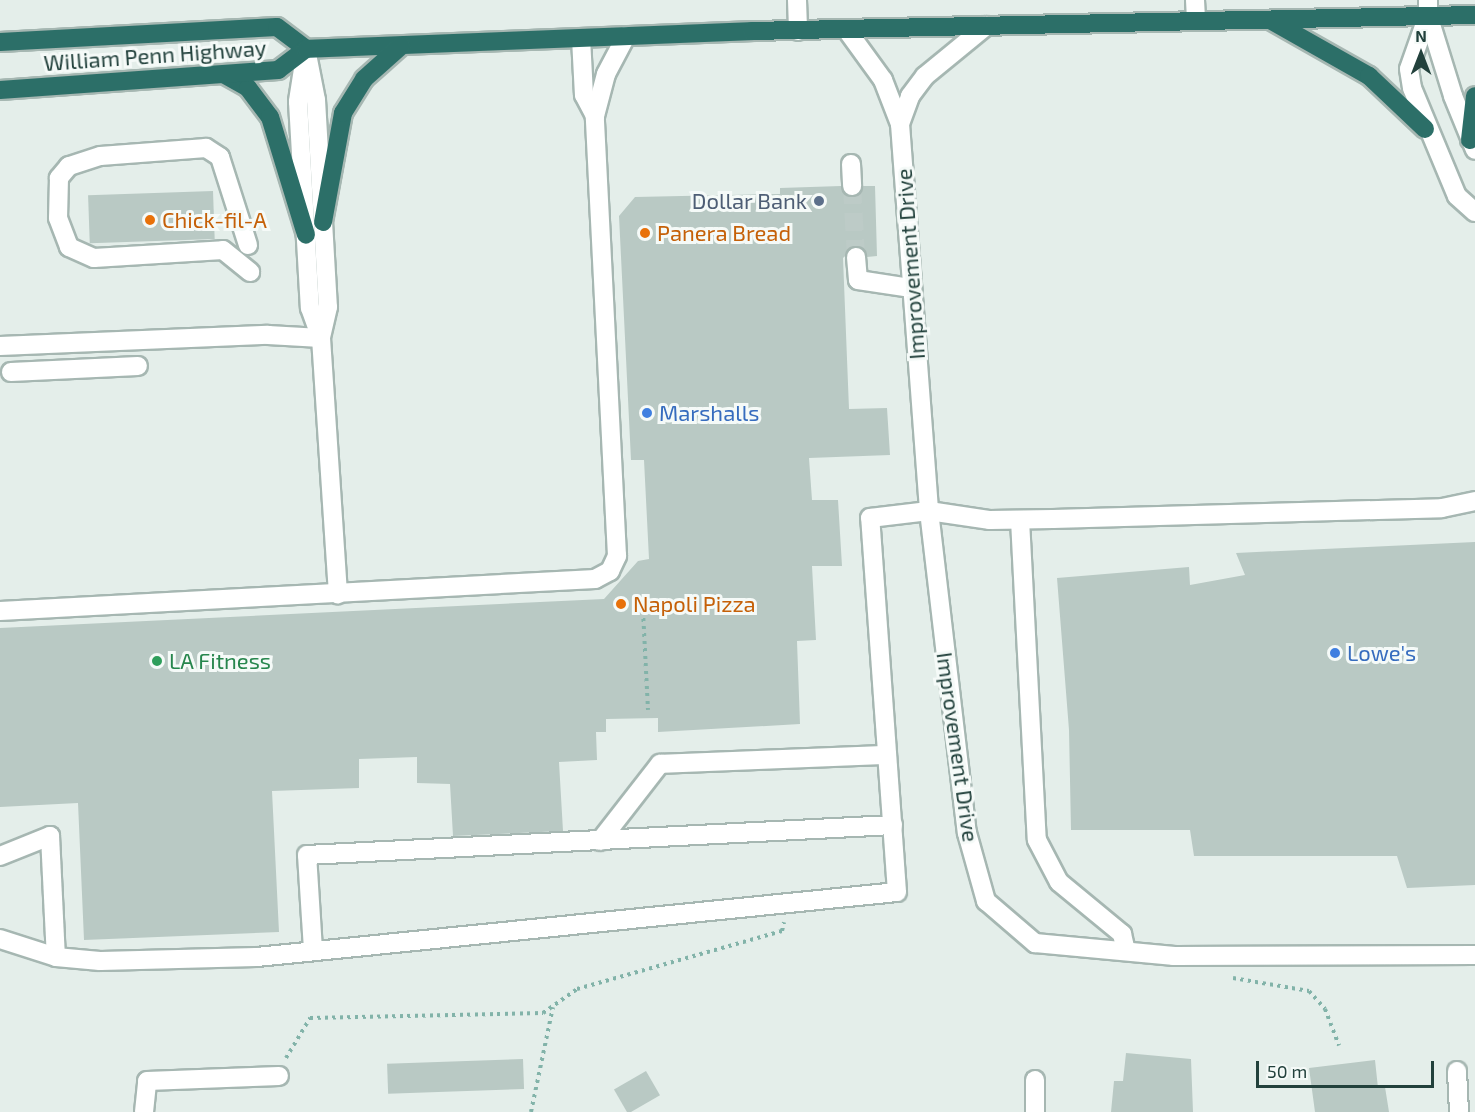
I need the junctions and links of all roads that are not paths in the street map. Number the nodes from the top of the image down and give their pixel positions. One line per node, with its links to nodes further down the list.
1 (797, 0): 9 (street)
2 (1195, 0): 6 (street)
3 (1428, 8): 4 (highway); 5 (highway); 20 (street); 21 (street)
4 (1475, 15)
5 (1268, 19): 6 (highway); 20 (highway)
6 (1196, 21): 7 (highway)
7 (986, 26): 8 (highway); 19 (street)
8 (846, 29): 9 (highway); 19 (street)
9 (798, 31): 10 (highway)
10 (626, 36): 11 (highway); 18 (street)
11 (581, 38): 13 (highway); 18 (street)
12 (0, 42): 14 (highway, William Penn Highway)
13 (401, 46): 14 (highway); 25 (highway)
14 (306, 50): 15 (highway, William Penn Highway); 25 (street); 26 (street)
15 (223, 74): 16 (highway, William Penn Highway); 26 (highway)
16 (0, 90)
17 (1475, 96): 21 (highway)
18 (595, 116): 38 (street)
19 (900, 124): 30 (street, Improvement Drive)
20 (1425, 129): 24 (street)
21 (1473, 145)
22 (851, 164): 23 (street)
23 (852, 186)
24 (1475, 212)
25 (323, 222): 31 (street)
26 (306, 235): 31 (street)
27 (248, 245): 29 (street)
28 (856, 257): 30 (street)
29 (250, 272)
30 (911, 288): 36 (street, Improvement Drive)
31 (321, 338): 32 (street); 38 (street)
32 (0, 346)
33 (138, 366): 34 (street)
34 (11, 372)
35 (1475, 501): 37 (street)
36 (929, 511): 37 (street); 40 (street); 46 (street, Improvement Drive)
37 (1020, 520): 46 (street)
38 (338, 594): 39 (street)
39 (0, 611)
40 (887, 754): 41 (street); 42 (street)
41 (893, 825): 42 (street); 45 (street)
42 (600, 841): 45 (street)
43 (0, 856): 48 (street)
44 (0, 939): 48 (street)
45 (313, 950): 48 (street)
46 (1126, 951): 47 (street, Improvement Drive)
47 (1475, 955)
48 (56, 957)
49 (1457, 1071): 54 (street)
50 (279, 1076): 52 (street)
51 (1035, 1080): 53 (street)
52 (144, 1112)
53 (1035, 1112)
54 (1459, 1112)

